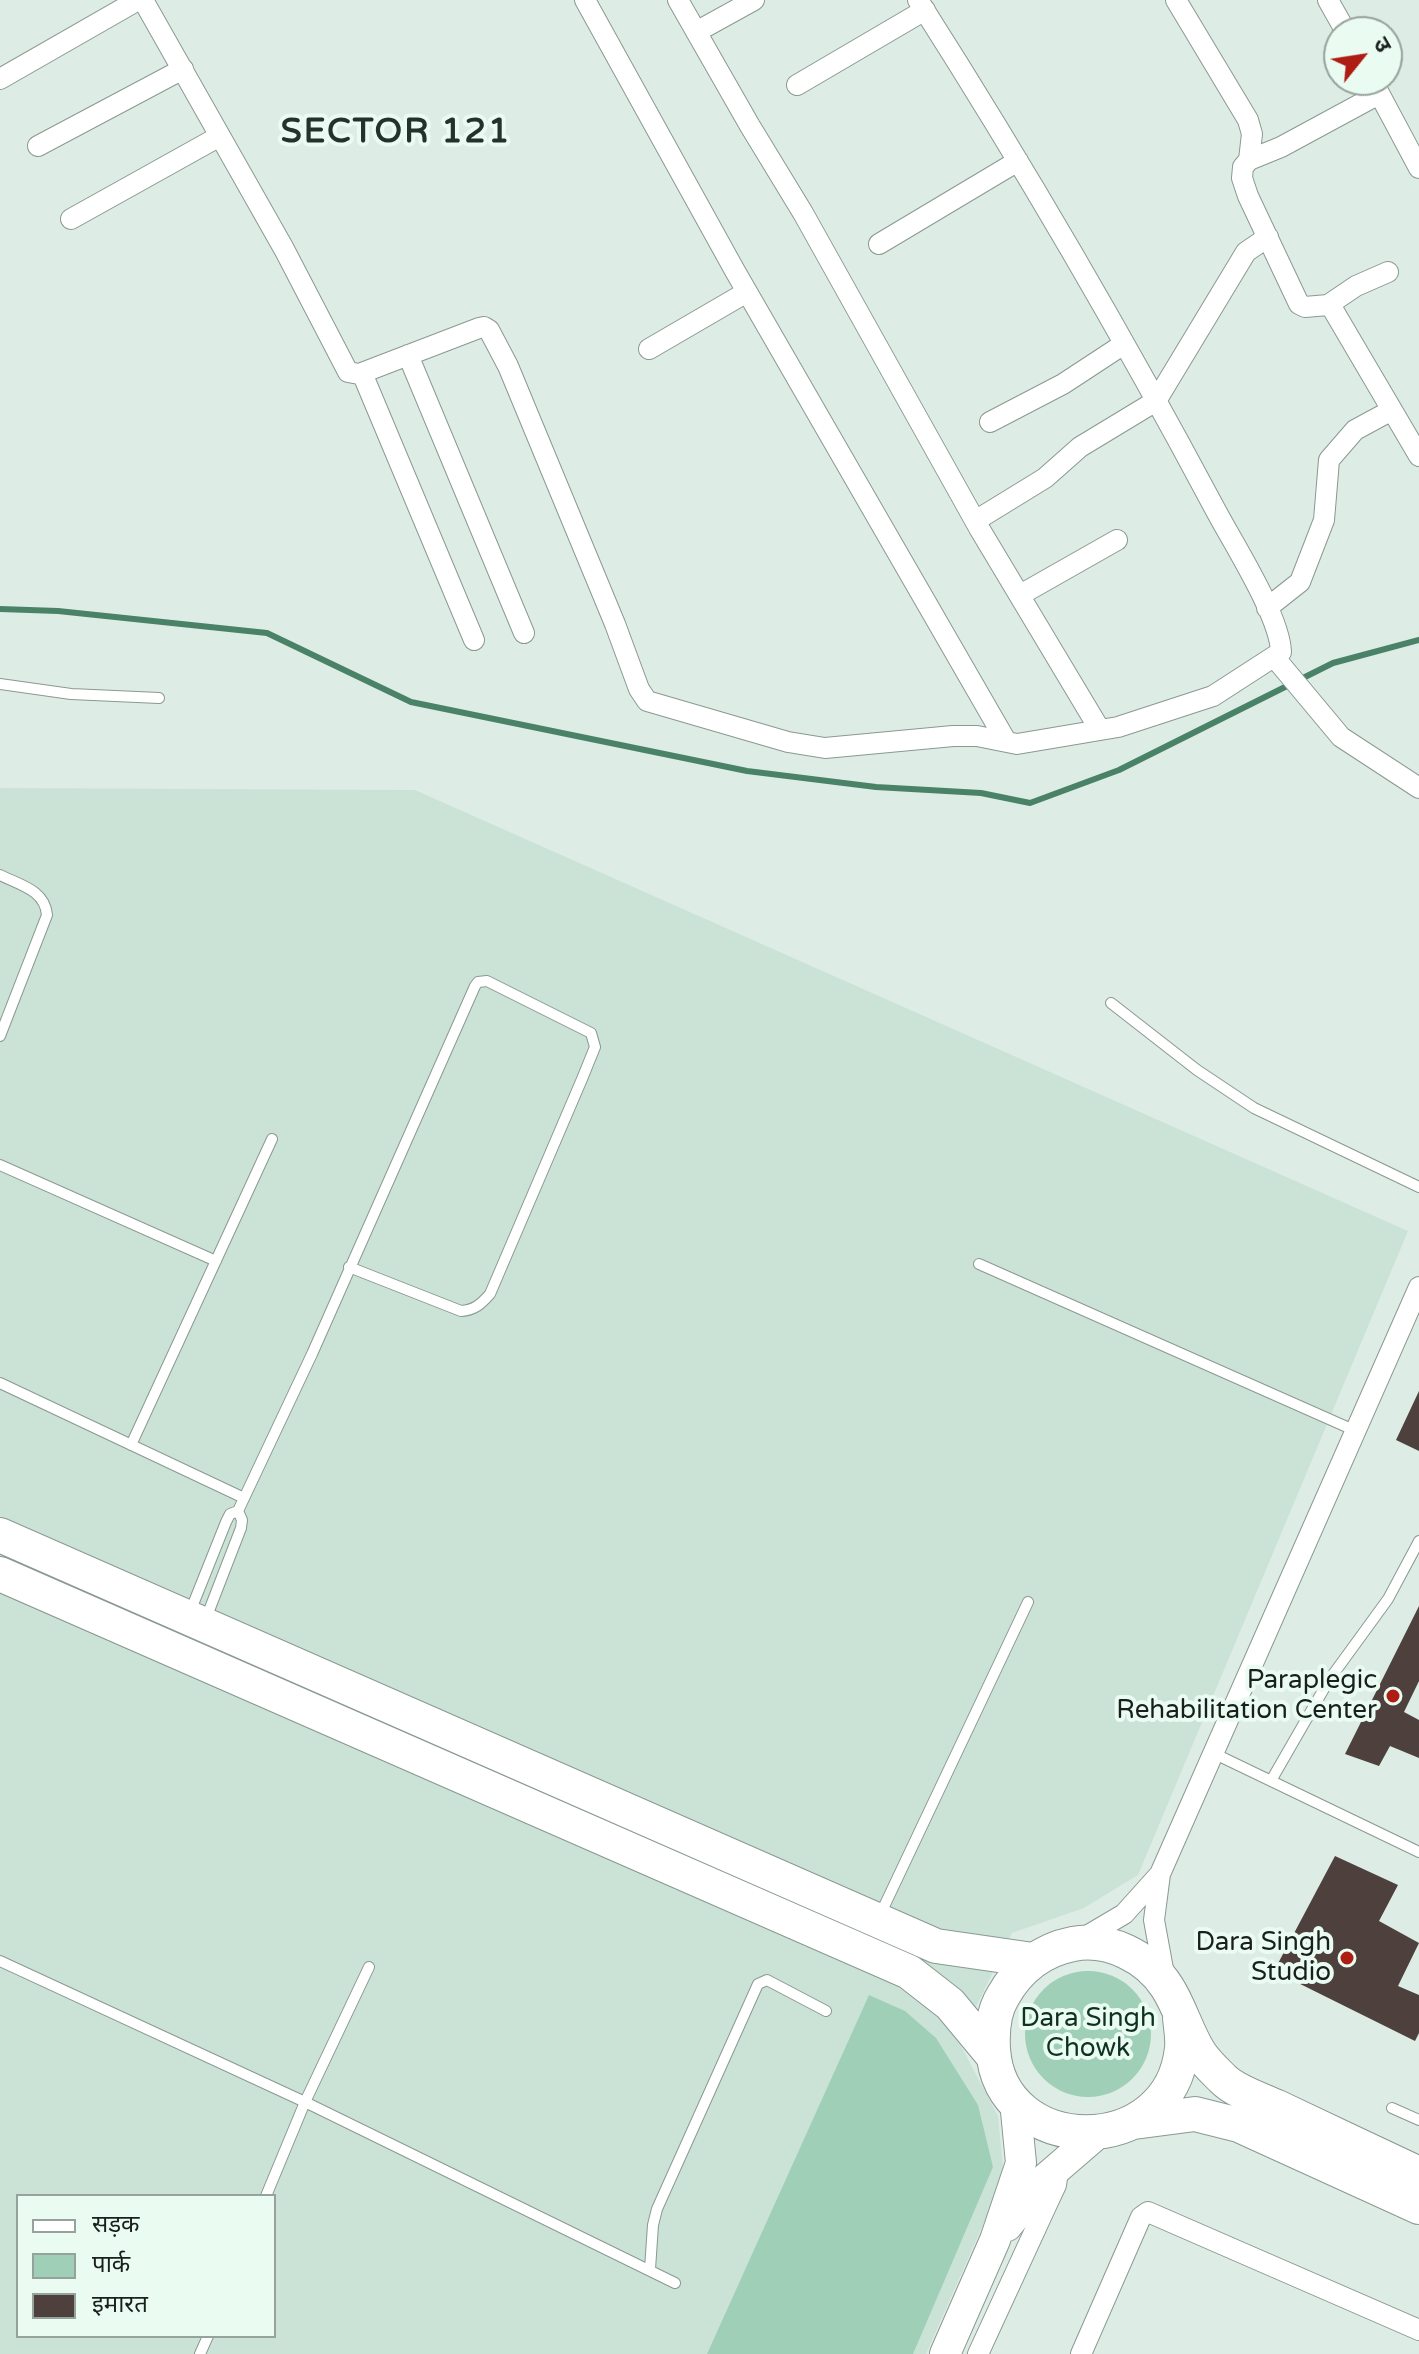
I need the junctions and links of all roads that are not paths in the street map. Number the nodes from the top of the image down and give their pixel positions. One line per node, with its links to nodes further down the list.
1 (140, 0): 7 (street); 9 (street)
2 (585, 0): 23 (street)
3 (678, 0): 8 (street)
4 (754, 0): 8 (street)
5 (1176, 0): 16 (street)
6 (921, 5): 11 (street); 17 (street)
7 (102, 9): 10 (street)
8 (696, 32): 33 (street)
9 (183, 69): 14 (street); 15 (street)
10 (0, 79)
11 (797, 85)
12 (1362, 96): 16 (street)
13 (1381, 96): 18 (street)
14 (220, 136): 19 (street); 28 (street)
15 (38, 146)
16 (1249, 160): 20 (street)
17 (1018, 161): 21 (street); 25 (street)
18 (1419, 168)
19 (71, 219)
20 (1268, 237): 24 (street); 29 (street)
21 (879, 244)
22 (1388, 272): 24 (street)
23 (747, 292): 26 (street); 43 (street)
24 (1328, 305): 30 (street)
25 (1124, 344): 29 (street); 31 (street)
26 (649, 349)
27 (408, 355): 28 (street); 37 (street); 43 (street)
28 (362, 373): 38 (street)
29 (1156, 401): 33 (street); 36 (street)
30 (1392, 410): 32 (street); 36 (street)
31 (990, 422)
32 (1419, 456)
33 (975, 521): 35 (street)
34 (1117, 540): 35 (street)
35 (1020, 595): 42 (street)
36 (1267, 608): 39 (street)
37 (524, 633)
38 (474, 640)
39 (1275, 658): 42 (street); 44 (street)
40 (0, 684): 41 (lane)
41 (159, 698)
42 (1100, 730): 43 (street)
43 (1006, 741)
44 (1419, 788)
45 (0, 875): 47 (lane)
46 (1111, 1003): 50 (lane)
47 (0, 1036)
48 (272, 1139): 51 (lane)
49 (0, 1165): 51 (lane)
50 (1419, 1187)
51 (216, 1261): 57 (lane)
52 (979, 1264): 56 (lane)
53 (349, 1267): 53 (lane); 58 (lane)
54 (1419, 1287): 56 (street)
55 (0, 1383): 57 (lane)
56 (1356, 1431): 65 (street)
57 (131, 1445): 58 (lane)
58 (244, 1498): 59 (lane)
59 (238, 1511): 64 (lane); 64 (lane)
60 (0, 1535): 64 (highway)
61 (1419, 1541): 66 (lane)
62 (0, 1574): 77 (highway)
63 (1028, 1602): 69 (lane)
64 (196, 1621): 69 (highway)
65 (1213, 1753): 66 (lane); 68 (street)
66 (1272, 1779): 67 (lane)
67 (1419, 1852)
68 (1160, 1874): 70 (street); 74 (street)
69 (878, 1920): 71 (highway)
70 (1073, 1944): 71 (highway); 74 (highway)
71 (1033, 1960): 77 (highway)
72 (0, 1961): 79 (lane)
73 (369, 1967): 79 (lane)
74 (1166, 1985): 76 (highway)
75 (826, 2011): 89 (lane)
76 (1180, 2018): 82 (highway); 85 (highway)
77 (994, 2057): 78 (highway)
78 (1015, 2101): 83 (highway); 88 (main road)
79 (305, 2102): 86 (lane); 89 (lane)
80 (1392, 2108): 81 (lane)
81 (1419, 2120)
82 (1134, 2122): 83 (highway); 87 (highway)
83 (1097, 2134): 84 (main road)
84 (1058, 2167): 88 (main road); 94 (street)
85 (1419, 2174)
86 (267, 2194)
87 (1419, 2207)
88 (995, 2240): 93 (main road)
89 (650, 2269): 90 (lane)
90 (675, 2283)
91 (1419, 2330): 92 (street)
92 (1089, 2352)
93 (945, 2354)
94 (978, 2354)

